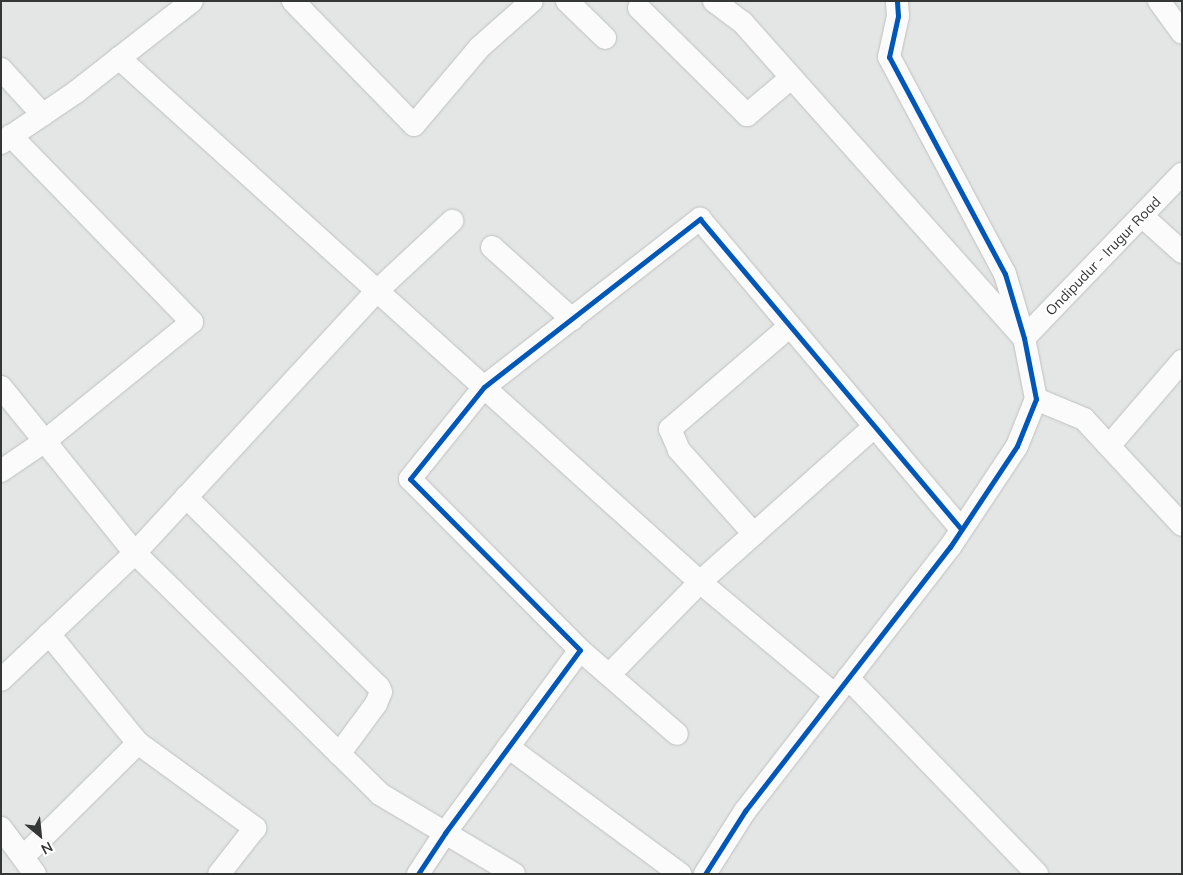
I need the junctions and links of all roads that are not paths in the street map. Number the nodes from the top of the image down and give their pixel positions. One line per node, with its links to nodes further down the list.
1 (192, 1): 11 (street)
2 (293, 1): 3 (street)
3 (532, 1)
4 (567, 1): 10 (street)
5 (714, 1): 13 (street)
6 (897, 1): 24 (street)
7 (1159, 1): 9 (street)
8 (639, 8): 13 (street)
9 (1182, 33)
10 (605, 38)
11 (119, 58): 14 (street); 21 (street)
12 (1, 69): 14 (street)
13 (792, 78): 24 (street)
14 (43, 115): 15 (street)
15 (6, 140): 30 (street)
16 (1182, 174): 17 (street, Ondipudur - Irugur Road)
17 (1142, 216): 20 (street); 24 (street, Ondipudur - Irugur Road)
18 (452, 221): 21 (street)
19 (492, 247): 22 (street)
20 (1182, 252)
21 (378, 291): 27 (street); 33 (street)
22 (572, 319): 23 (street); 27 (street)
23 (790, 326): 29 (street); 36 (street)
24 (1024, 338): 28 (street)
25 (1182, 361): 31 (street)
26 (1, 387): 30 (street)
27 (484, 387): 38 (street); 40 (street)
28 (1036, 399): 31 (street); 35 (street)
29 (875, 426): 35 (street); 36 (street)
30 (45, 441): 32 (street); 37 (street)
31 (1109, 446): 34 (street)
32 (1, 471)
33 (186, 497): 37 (street); 47 (street)
34 (1182, 525)
35 (961, 530): 43 (street)
36 (754, 534): 38 (street)
37 (135, 552): 39 (street); 47 (street)
38 (700, 582): 41 (street); 43 (street)
39 (49, 634): 42 (street); 45 (street)
40 (580, 650): 41 (street); 46 (street)
41 (609, 675): 44 (street)
42 (1, 680)
43 (842, 687): 55 (street); 56 (street)
44 (677, 734)
45 (138, 743): 50 (street); 51 (street)
46 (508, 747): 49 (street); 54 (street)
47 (339, 754): 49 (street)
48 (1, 828): 50 (street)
49 (445, 833): 52 (street); 53 (street)
50 (29, 865)
51 (219, 874)
52 (418, 874)
53 (514, 874)
54 (680, 874)
55 (705, 874)
56 (1037, 874)

